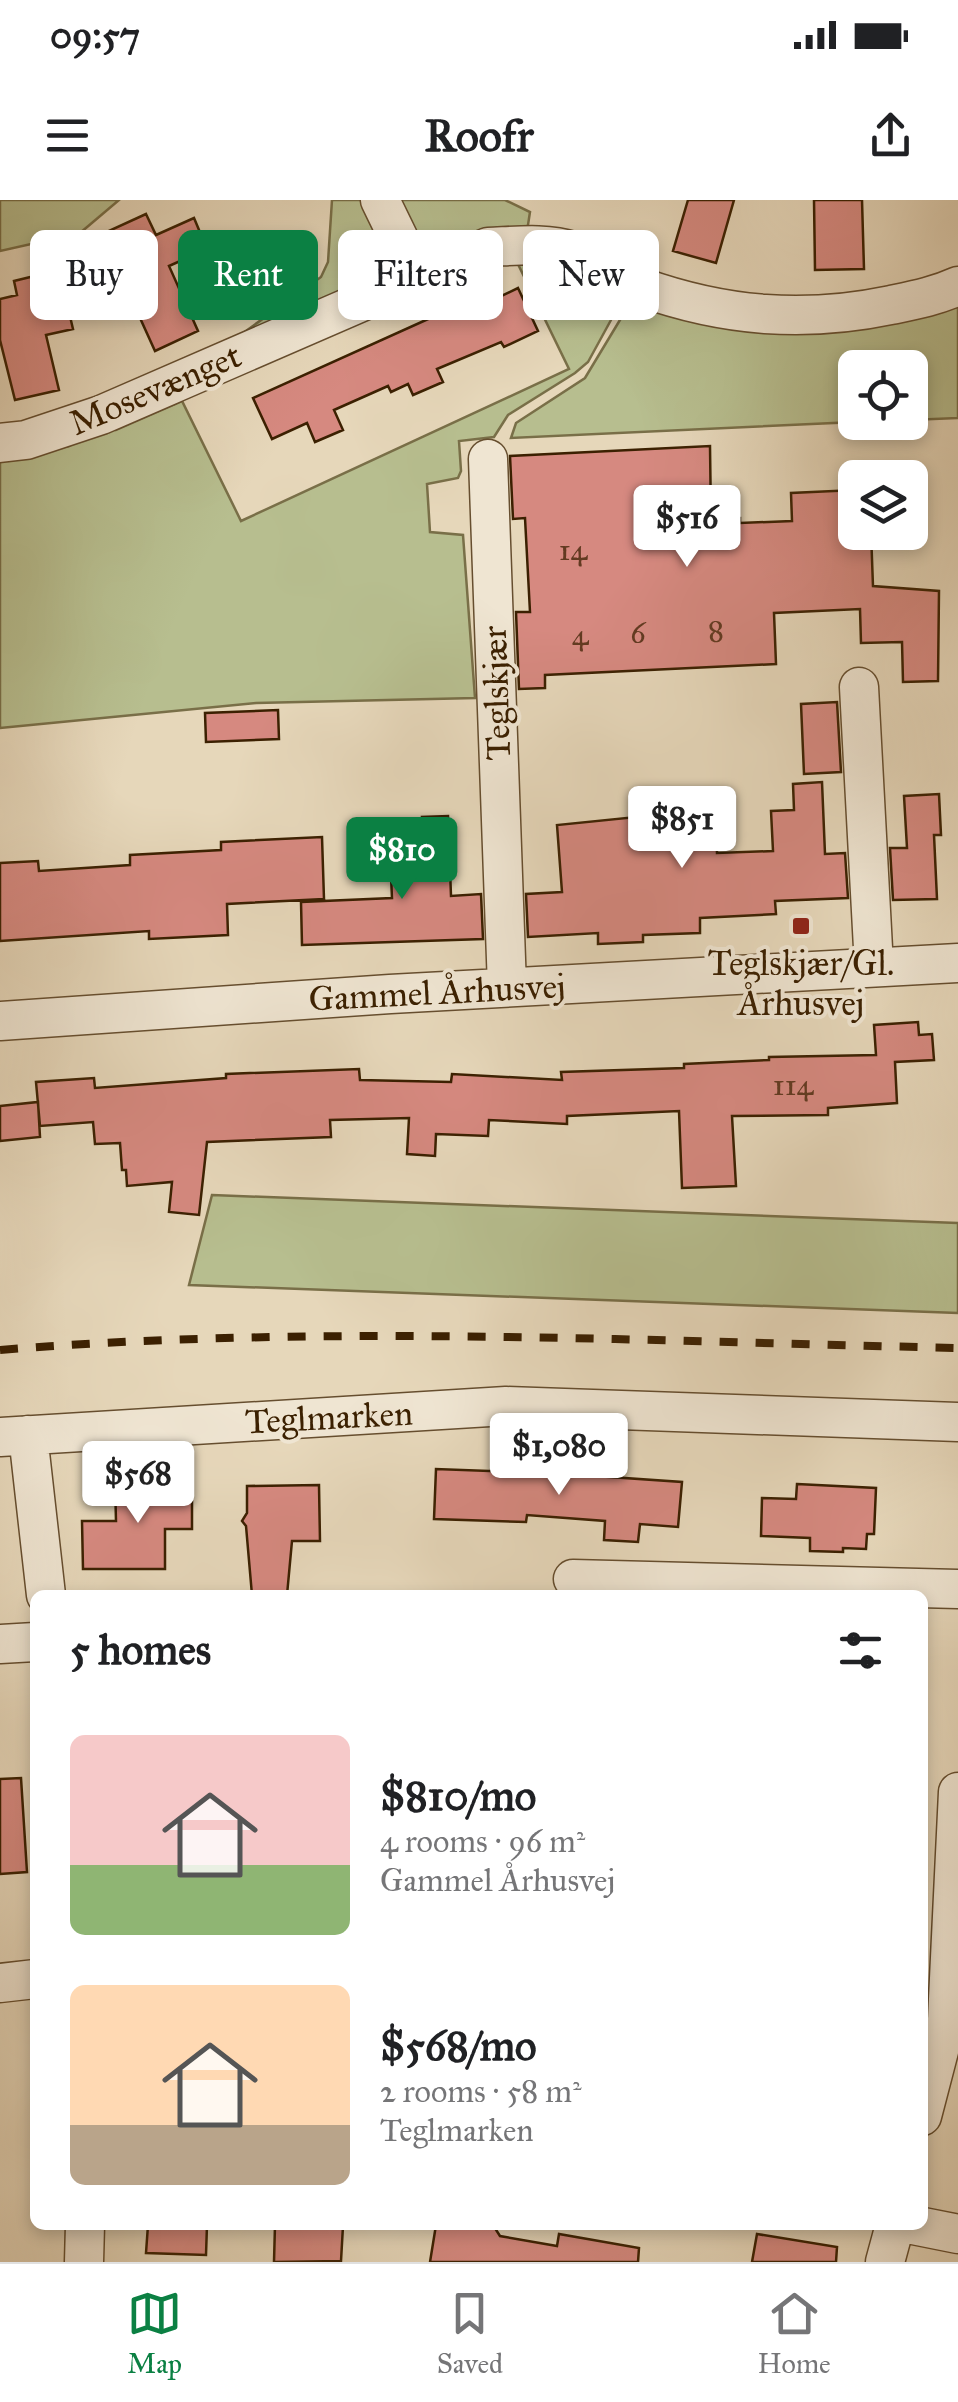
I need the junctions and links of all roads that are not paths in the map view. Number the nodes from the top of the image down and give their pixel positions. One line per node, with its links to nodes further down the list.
1 (380, 200): 2 (street)
2 (394, 230)
3 (503, 246): 4 (street, Mosevænget)
4 (958, 286)
5 (338, 310): 6 (street, Mosevænget)
6 (0, 443)
7 (488, 459): 11 (street, Teglskjær)
8 (859, 687): 10 (street)
9 (958, 963): 10 (street, Gammel Århusvej)
10 (874, 967): 11 (street, Gammel Århusvej)
11 (508, 988): 12 (street, Gammel Århusvej)
12 (0, 1022)
13 (958, 1422): 14 (street, Teglmarken)
14 (14, 1436): 16 (street)
15 (573, 1579): 17 (street)
16 (45, 1590)
17 (958, 1590)
18 (30, 1642): 19 (street)
19 (0, 1644)
20 (958, 1792): 21 (street)
21 (945, 1872): 24 (street)
22 (30, 1980): 23 (street)
23 (0, 1983)
24 (928, 2093)
25 (928, 2228): 28 (street)
26 (84, 2230): 29 (street)
27 (893, 2230): 30 (street)
28 (958, 2234)
29 (84, 2262)
30 (885, 2262)

